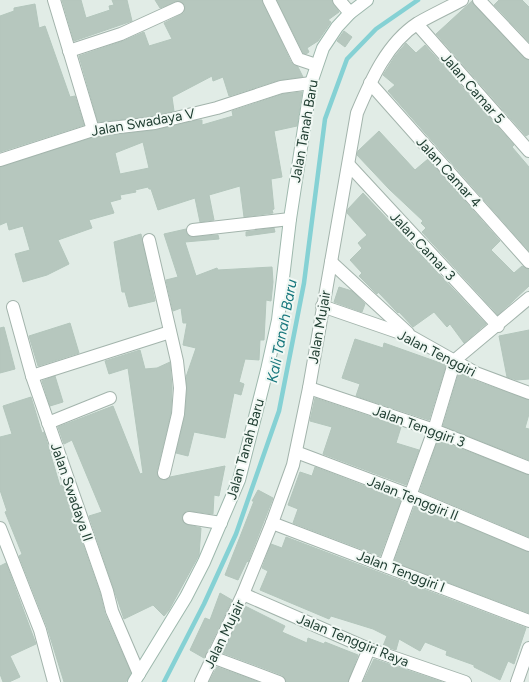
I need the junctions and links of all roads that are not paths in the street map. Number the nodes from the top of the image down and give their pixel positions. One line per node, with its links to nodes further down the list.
1 (54, 0): 10 (street)
2 (269, 0): 12 (street)
3 (339, 0): 8 (street)
4 (367, 0): 8 (street, Jalan Tanah Baru)
5 (462, 0): 9 (street, Jalan Mujair)
6 (480, 0): 11 (street)
7 (178, 8): 10 (street)
8 (350, 13): 12 (street, Jalan Tanah Baru)
9 (417, 24): 14 (street, Jalan Mujair); 16 (street, Jalan Camar 5)
10 (69, 51): 15 (street)
11 (529, 52)
12 (316, 65): 13 (street, Jalan Tanah Baru)
13 (310, 83): 15 (street, Jalan Swadaya V); 19 (street, Jalan Tanah Baru)
14 (370, 83): 18 (street, Jalan Mujair); 23 (street, Jalan Camar 4)
15 (93, 130): 17 (street, Jalan Swadaya V)
16 (529, 151)
17 (0, 160)
18 (349, 165): 22 (street, Jalan Mujair); 27 (street, Jalan Camar 3)
19 (290, 219): 20 (street); 42 (street, Jalan Tanah Baru)
20 (193, 230)
21 (149, 240): 28 (street)
22 (331, 262): 25 (street, Jalan Mujair); 29 (street)
23 (529, 262)
24 (529, 298): 27 (street)
25 (322, 306): 29 (street, Jalan Tenggiri); 32 (street, Jalan Mujair)
26 (12, 307): 31 (street, Jalan Swadaya II)
27 (498, 326): 30 (street)
28 (170, 332): 31 (street); 39 (street)
29 (412, 337): 30 (street, Jalan Tenggiri)
30 (455, 360): 33 (street, Jalan Tenggiri); 36 (street)
31 (32, 376): 35 (street, Jalan Swadaya II)
32 (309, 388): 36 (street, Jalan Tenggiri 3); 37 (street, Jalan Mujair)
33 (529, 393)
34 (110, 398): 35 (street)
35 (48, 423): 52 (street, Jalan Swadaya II)
36 (434, 430): 38 (street, Jalan Tenggiri 3); 40 (street)
37 (296, 452): 40 (street, Jalan Tenggiri II); 43 (street, Jalan Mujair)
38 (529, 468)
39 (164, 473)
40 (410, 495): 45 (street, Jalan Tenggiri II); 46 (street)
41 (189, 518): 42 (street)
42 (222, 523): 52 (street, Jalan Tanah Baru)
43 (272, 523): 46 (street, Jalan Tenggiri I); 47 (street, Jalan Mujair)
44 (0, 528): 53 (street)
45 (529, 545)
46 (385, 565): 48 (street, Jalan Tenggiri I)
47 (243, 594): 50 (street, Jalan Tenggiri Raya); 51 (street, Jalan Mujair)
48 (529, 620)
49 (529, 648): 58 (street)
50 (369, 649): 56 (street); 57 (street, Jalan Tenggiri Raya)
51 (212, 657): 54 (street, Jalan Mujair); 55 (street)
52 (137, 678)
53 (53, 682)
54 (201, 682)
55 (279, 682)
56 (355, 682)
57 (465, 682)
58 (517, 682)

